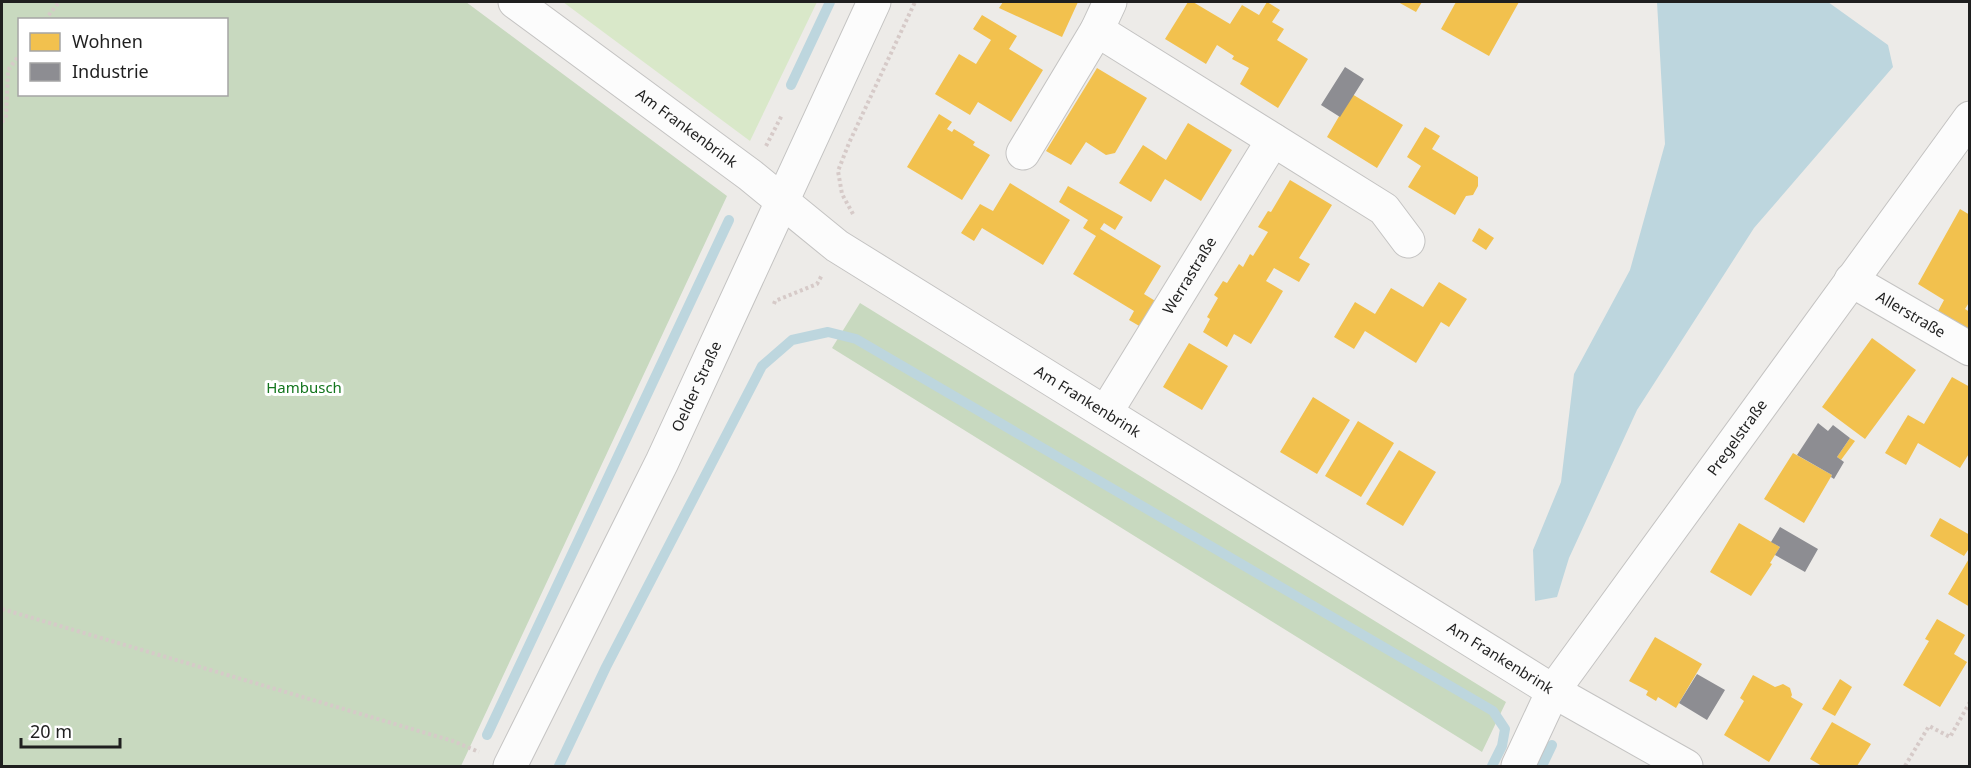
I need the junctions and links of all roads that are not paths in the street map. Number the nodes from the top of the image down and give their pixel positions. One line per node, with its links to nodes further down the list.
1 (515, 2): 7 (street, Am Frankenbrink)
2 (874, 2): 7 (street, Oelder Straße)
3 (1103, 16): 5 (street); 6 (street)
4 (1970, 118): 9 (street, Pregelstraße)
5 (1274, 140): 8 (street); 11 (street, Werrastraße)
6 (1023, 153)
7 (782, 201): 11 (street, Am Frankenbrink); 13 (street, Oelder Straße)
8 (1408, 241)
9 (1851, 280): 10 (street, Allerstraße); 12 (street, Pregelstraße)
10 (1970, 349)
11 (1107, 412): 12 (street, Am Frankenbrink)
12 (1553, 691): 14 (street, Pregelstraße); 15 (street, Am Frankenbrink)
13 (510, 765)
14 (1518, 766)
15 (1686, 766)

